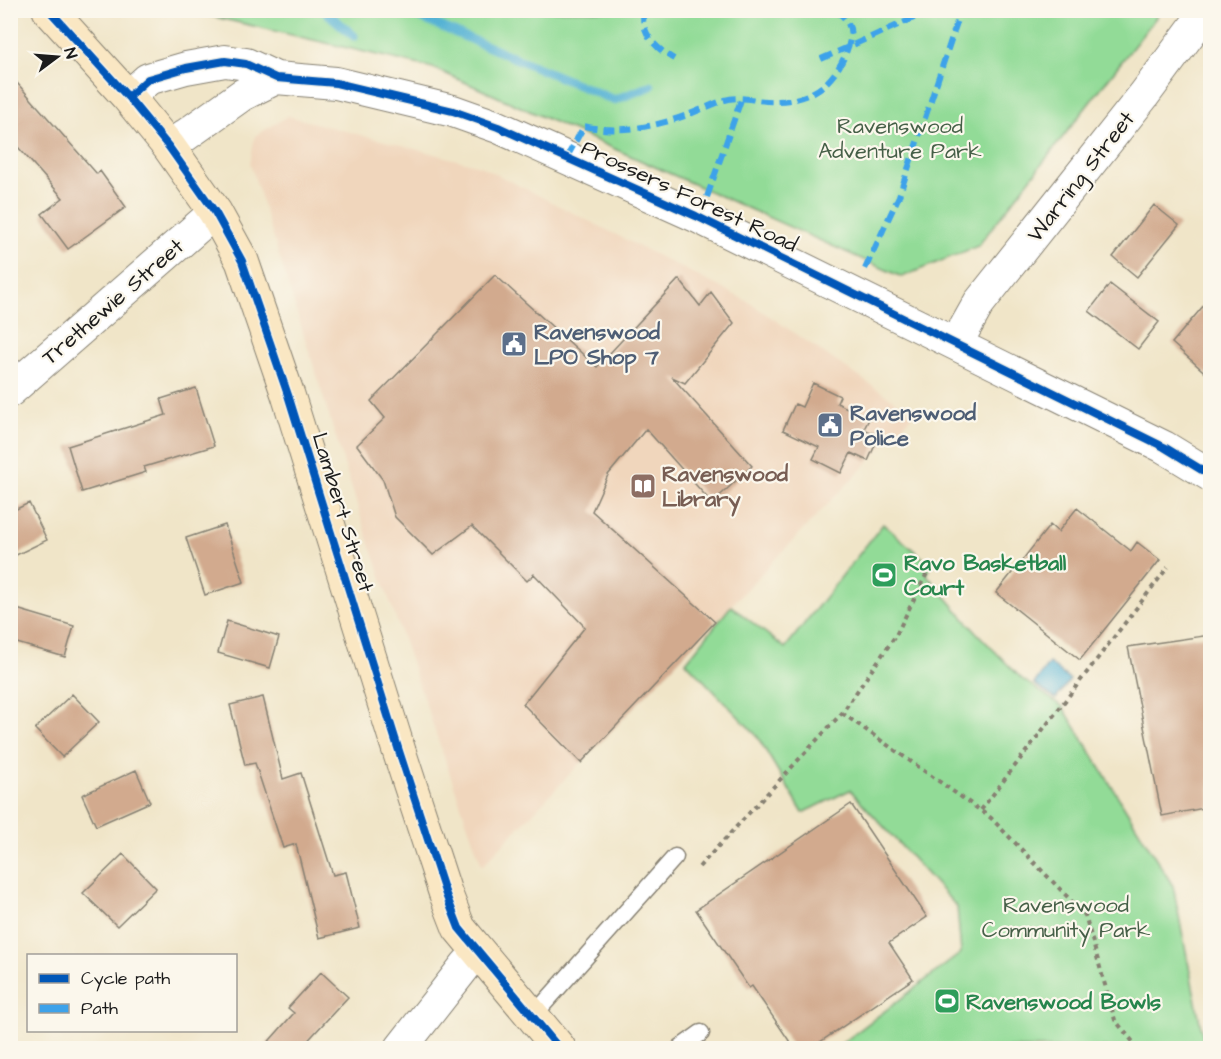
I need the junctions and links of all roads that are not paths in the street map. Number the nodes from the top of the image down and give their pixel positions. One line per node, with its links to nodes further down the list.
1 (49, 10): 4 (street, Lambert Street)
2 (1207, 10): 7 (street, Warring Street)
3 (276, 78): 4 (street, Prossers Forest Road); 5 (street); 7 (street, Prossers Forest Road)
4 (128, 97): 5 (street, Lambert Street)
5 (169, 147): 6 (street, Lambert Street)
6 (215, 213): 8 (street, Trethewie Street); 11 (street, Lambert Street)
7 (956, 344): 9 (street, Prossers Forest Road)
8 (10, 391)
9 (1210, 475)
10 (675, 857): 12 (lane)
11 (478, 952): 12 (street, Lambert Street); 14 (street)
12 (532, 1017): 15 (street, Lambert Street)
13 (701, 1033): 16 (lane)
14 (402, 1048)
15 (559, 1048)
16 (680, 1048)

